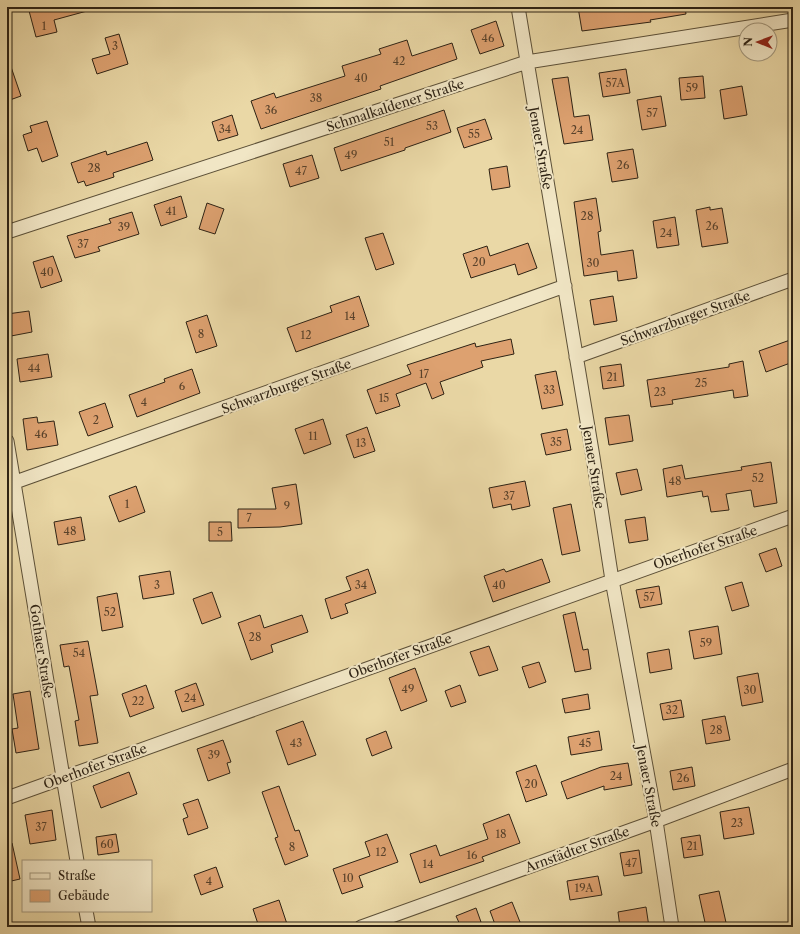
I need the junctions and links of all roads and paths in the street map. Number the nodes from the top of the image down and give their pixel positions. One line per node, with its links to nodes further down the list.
1 (518, 7): 3 (street, Jenaer Straße)
2 (793, 20): 3 (street, Schmalkaldener Straße)
3 (526, 62): 4 (street, Schmalkaldener Straße); 6 (street, Jenaer Straße)
4 (7, 232)
5 (793, 279): 7 (street, Schwarzburger Straße)
6 (565, 286): 7 (street, Jenaer Straße); 9 (street, Schwarzburger Straße)
7 (576, 357): 11 (street, Jenaer Straße)
8 (7, 442): 9 (street, Gothaer Straße)
9 (11, 484): 13 (street, Gothaer Straße)
10 (793, 516): 11 (street, Oberhofer Straße)
11 (612, 580): 13 (street, Oberhofer Straße); 15 (street, Jenaer Straße)
12 (793, 769): 15 (street, Arnstädter Straße)
13 (62, 778): 14 (street, Oberhofer Straße); 16 (street, Gothaer Straße)
14 (7, 798)
15 (656, 821): 19 (street, Arnstädter Straße); 20 (street, Jenaer Straße)
16 (77, 860)
17 (86, 912): 18 (street)
18 (89, 927)
19 (360, 927)
20 (672, 927)

